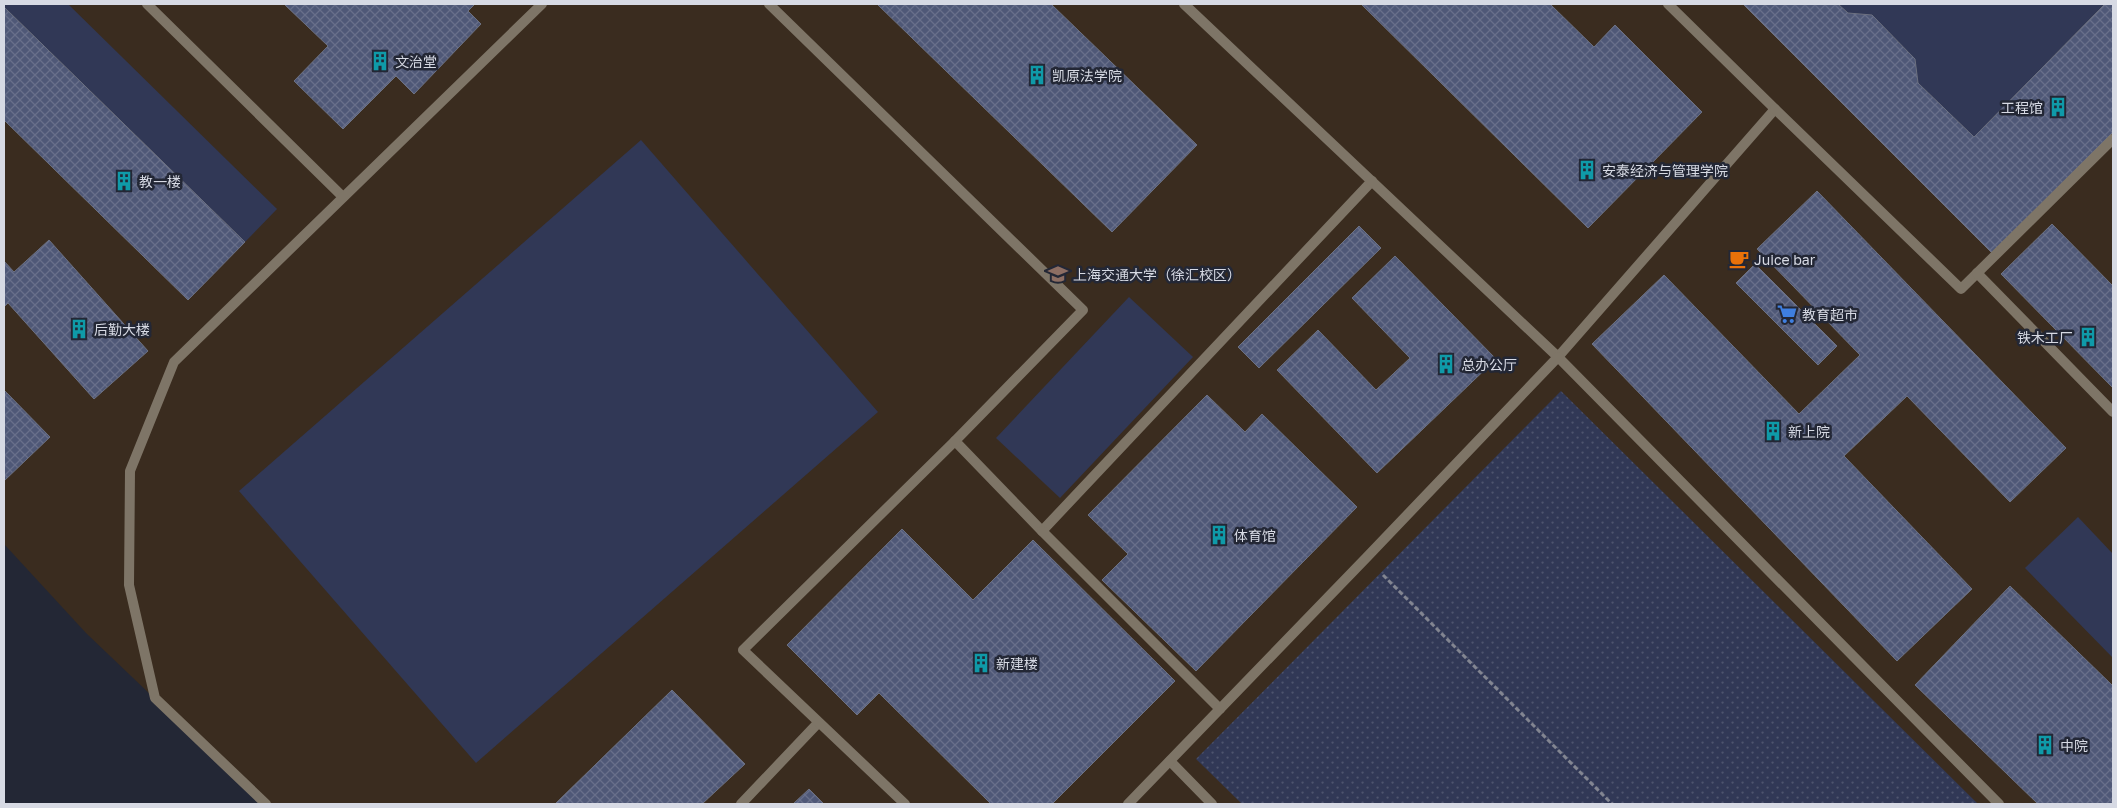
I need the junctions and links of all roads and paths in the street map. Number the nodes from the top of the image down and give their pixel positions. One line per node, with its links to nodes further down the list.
1 (147, 4): 9 (lane)
2 (542, 4): 9 (lane)
3 (769, 4): 13 (lane)
4 (1184, 4): 8 (lane)
5 (1668, 4): 6 (lane)
6 (1775, 110): 10 (lane); 11 (lane)
7 (2113, 139): 10 (lane)
8 (1372, 181): 11 (lane); 14 (lane)
9 (343, 197): 19 (lane)
10 (1977, 273): 12 (lane)
11 (1558, 356): 15 (lane); 25 (lane)
12 (2113, 412)
13 (955, 441): 14 (lane); 17 (lane)
14 (1042, 531): 16 (lane)
15 (1366, 558): 16 (lane); 24 (path)
16 (1220, 709): 18 (lane)
17 (818, 723): 20 (lane); 21 (lane)
18 (1170, 761): 22 (lane); 23 (lane)
19 (266, 804)
20 (741, 804)
21 (905, 804)
22 (1128, 804)
23 (1212, 804)
24 (1612, 804)
25 (1999, 804)

